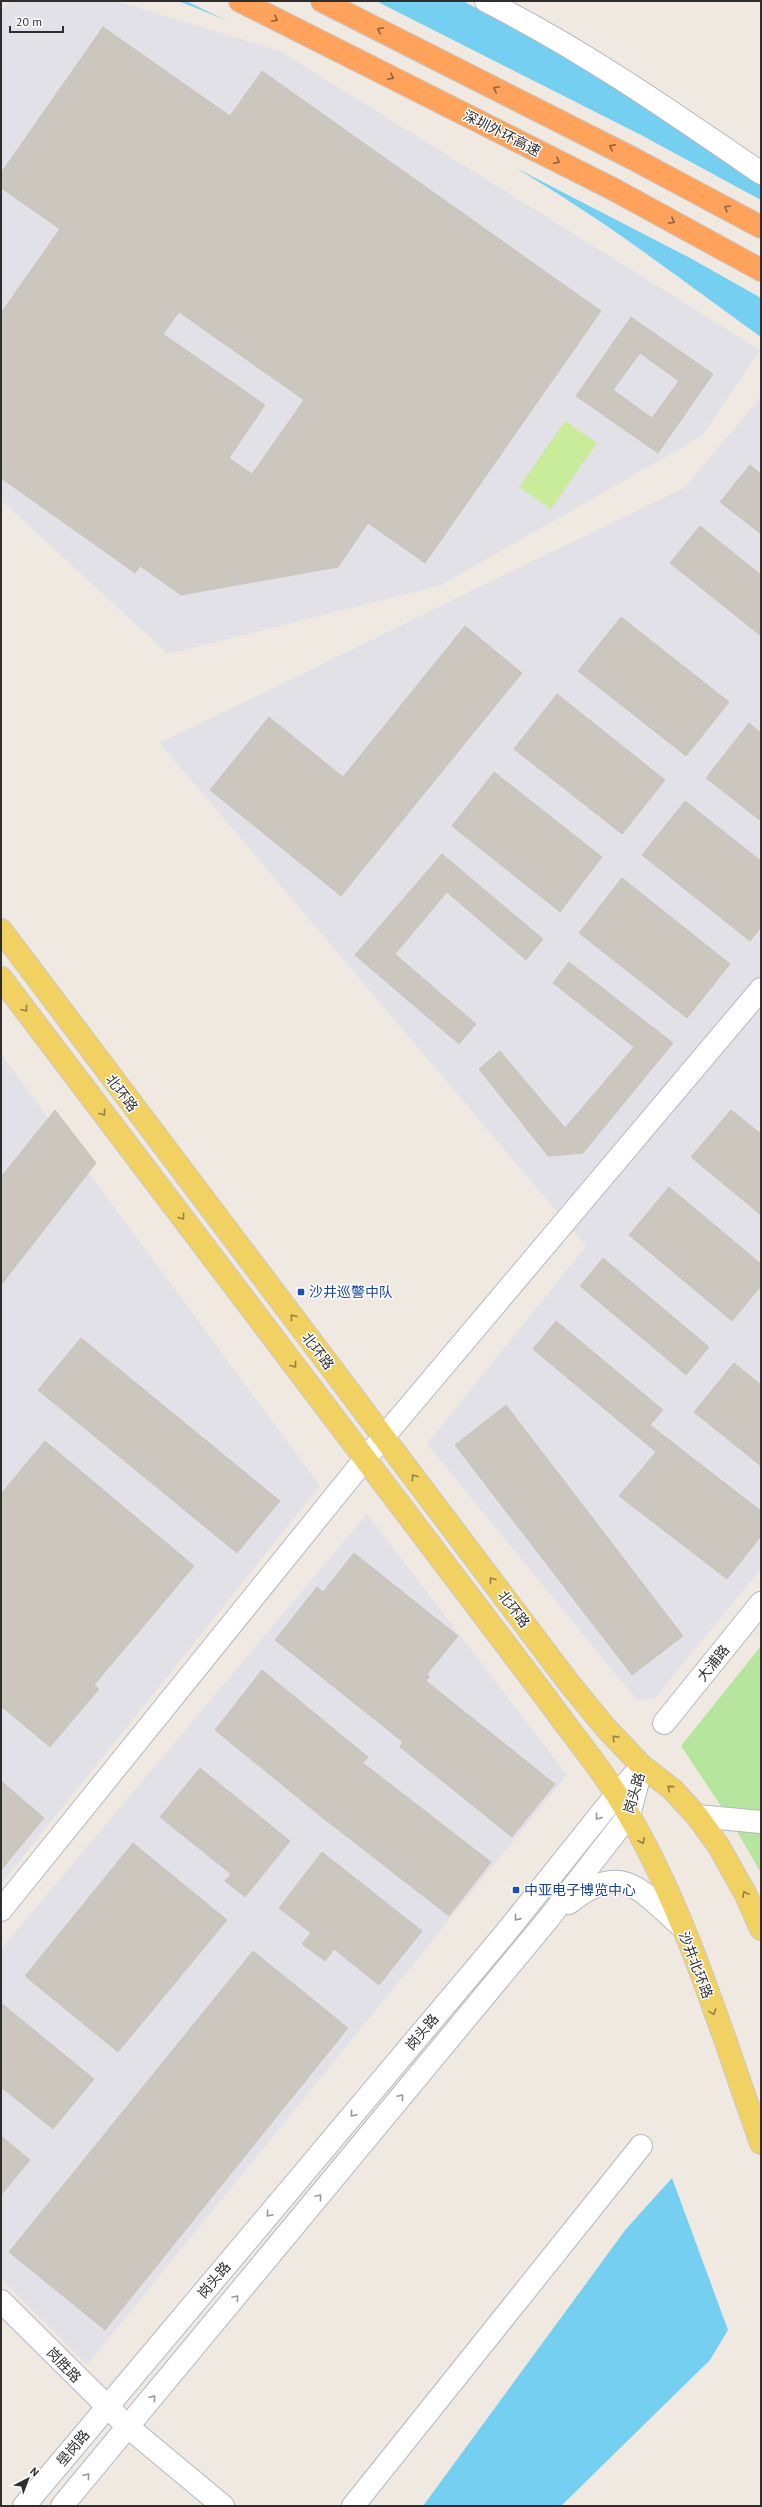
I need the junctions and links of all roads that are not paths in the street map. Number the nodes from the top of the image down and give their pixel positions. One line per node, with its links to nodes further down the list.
1 (240, 1): 6 (highway, 深圳外环高速, one-way to 6)
2 (322, 1): 5 (highway, one-way to 2)
3 (486, 1): 4 (street)
4 (761, 173)
5 (761, 228)
6 (761, 270)
7 (1, 930): 10 (main road, 北环路, one-way to 7)
8 (1, 978): 11 (main road, 北环路, one-way to 11)
9 (761, 990): 10 (street)
10 (384, 1437): 11 (street); 14 (main road, 北环路, one-way to 10)
11 (365, 1459): 15 (main road, 北环路); 19 (street)
12 (761, 1603): 13 (street, 大浦路)
13 (664, 1723)
14 (642, 1766): 15 (street, 岗头路); 16 (street, 岗头路); 17 (main road, one-way to 14)
15 (616, 1795): 16 (main road, 沙井北环路); 26 (street, 岗头路, one-way to 26)
16 (629, 1815): 20 (street, 岗头路); 21 (main road, 沙井北环路, one-way to 21)
17 (697, 1816): 18 (street); 22 (main road, one-way to 17)
18 (761, 1822)
19 (1, 1910)
20 (549, 1918): 21 (street); 27 (street, 岗头路, one-way to 20)
21 (681, 1926): 23 (main road, 沙井北环路, one-way to 23)
22 (761, 1929)
23 (761, 2143)
24 (641, 2146): 31 (street)
25 (1, 2301): 26 (street, 岗胜路)
26 (107, 2408): 27 (street, 岗胜路); 28 (street, 壆岗路)
27 (128, 2427): 29 (street, 壆岗路, one-way to 27); 30 (street, 岗胜路)
28 (24, 2506)
29 (62, 2506)
30 (223, 2506)
31 (353, 2506)

